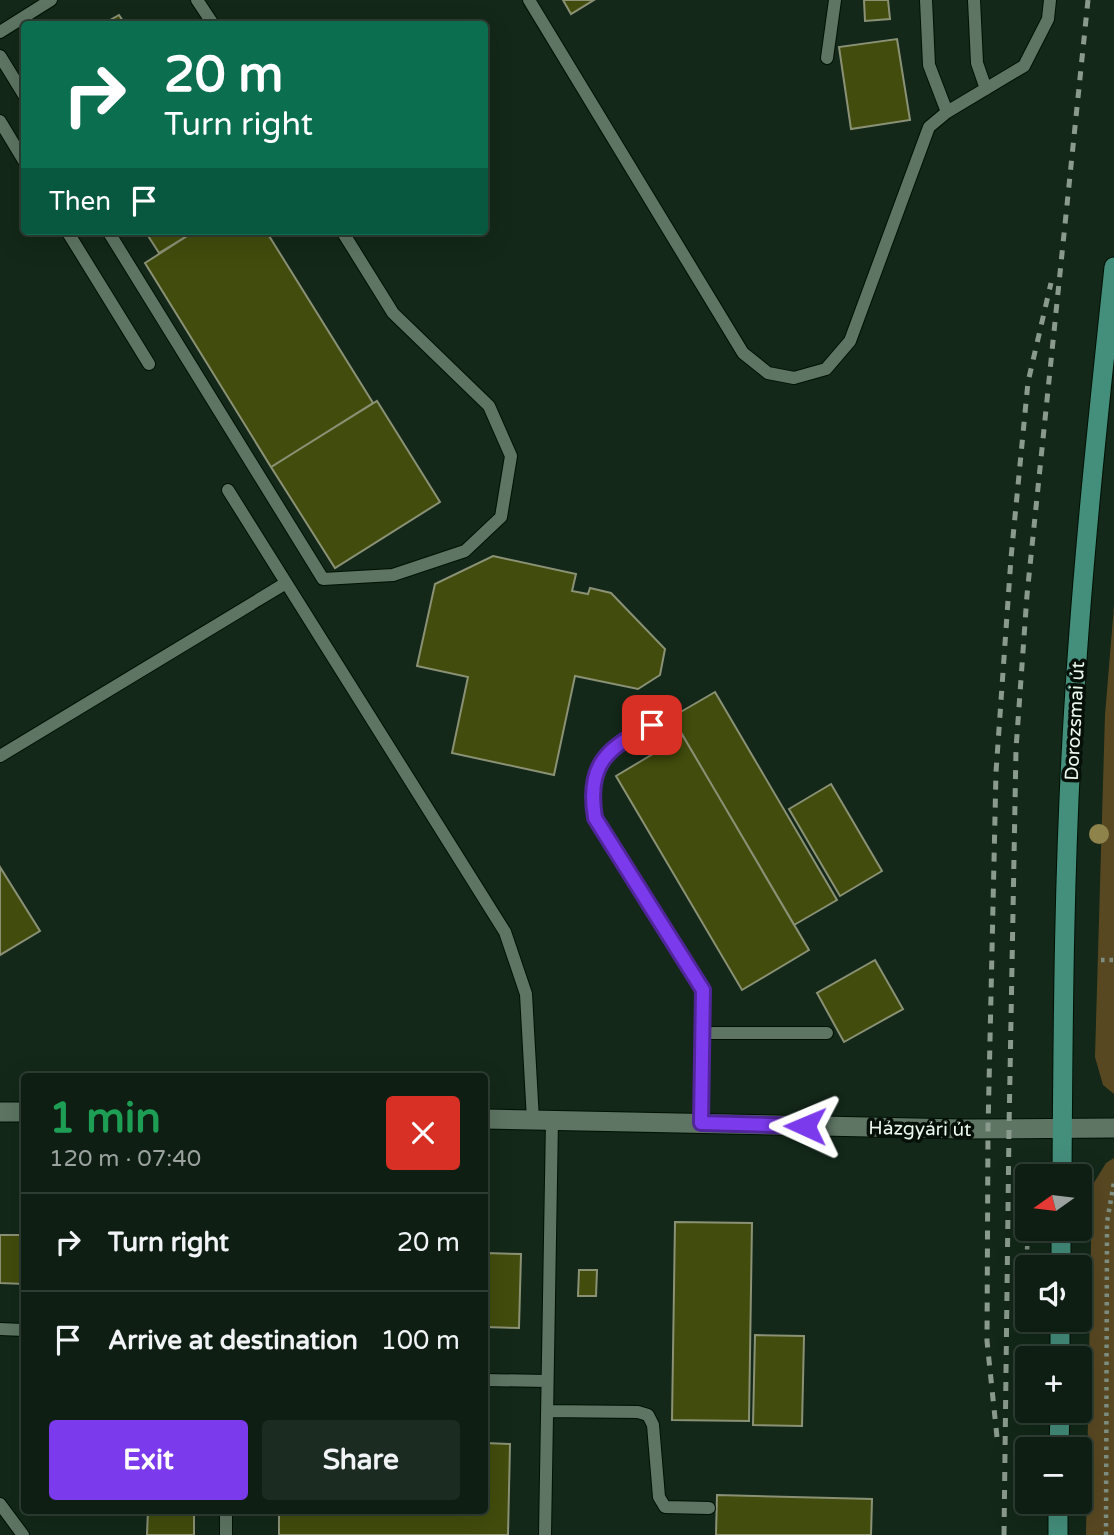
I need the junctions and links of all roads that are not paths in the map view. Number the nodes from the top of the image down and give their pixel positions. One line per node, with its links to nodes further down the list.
1 (51, 0): 9 (lane)
2 (197, 0): 8 (lane)
3 (529, 0): 14 (lane)
4 (835, 0): 11 (lane)
5 (926, 0): 14 (lane)
6 (974, 0): 12 (lane)
7 (1050, 0): 12 (lane)
8 (211, 21)
9 (0, 32)
10 (0, 55): 13 (lane)
11 (827, 58)
12 (986, 89): 14 (lane)
13 (21, 90)
14 (947, 112)
15 (0, 121): 16 (lane)
16 (21, 156)
17 (70, 235): 21 (lane)
18 (110, 235): 19 (lane)
19 (344, 235)
20 (1113, 279): 33 (main road, Dorozsmai út)
21 (149, 364)
22 (228, 490): 23 (lane)
23 (286, 583): 25 (lane); 31 (lane)
24 (652, 725): 26 (lane)
25 (0, 756)
26 (702, 1033): 27 (lane); 32 (lane)
27 (827, 1033)
28 (0, 1112): 29 (street)
29 (21, 1112)
30 (488, 1119): 31 (street, Házgyári út)
31 (542, 1120): 32 (street, Házgyári út); 39 (lane)
32 (701, 1123): 33 (street, Házgyári út)
33 (1062, 1128): 34 (street, Házgyári út); 35 (main road, Dorozsmai út)
34 (1114, 1128)
35 (1062, 1164)
36 (0, 1329): 37 (lane)
37 (21, 1330)
38 (488, 1380): 39 (lane)
39 (547, 1381): 40 (lane)
40 (547, 1411): 42 (lane); 47 (lane)
41 (0, 1504): 45 (lane)
42 (709, 1508)
43 (226, 1514): 46 (lane)
44 (1058, 1514): 48 (main road)
45 (23, 1535)
46 (226, 1535)
47 (545, 1535)
48 (1058, 1535)

